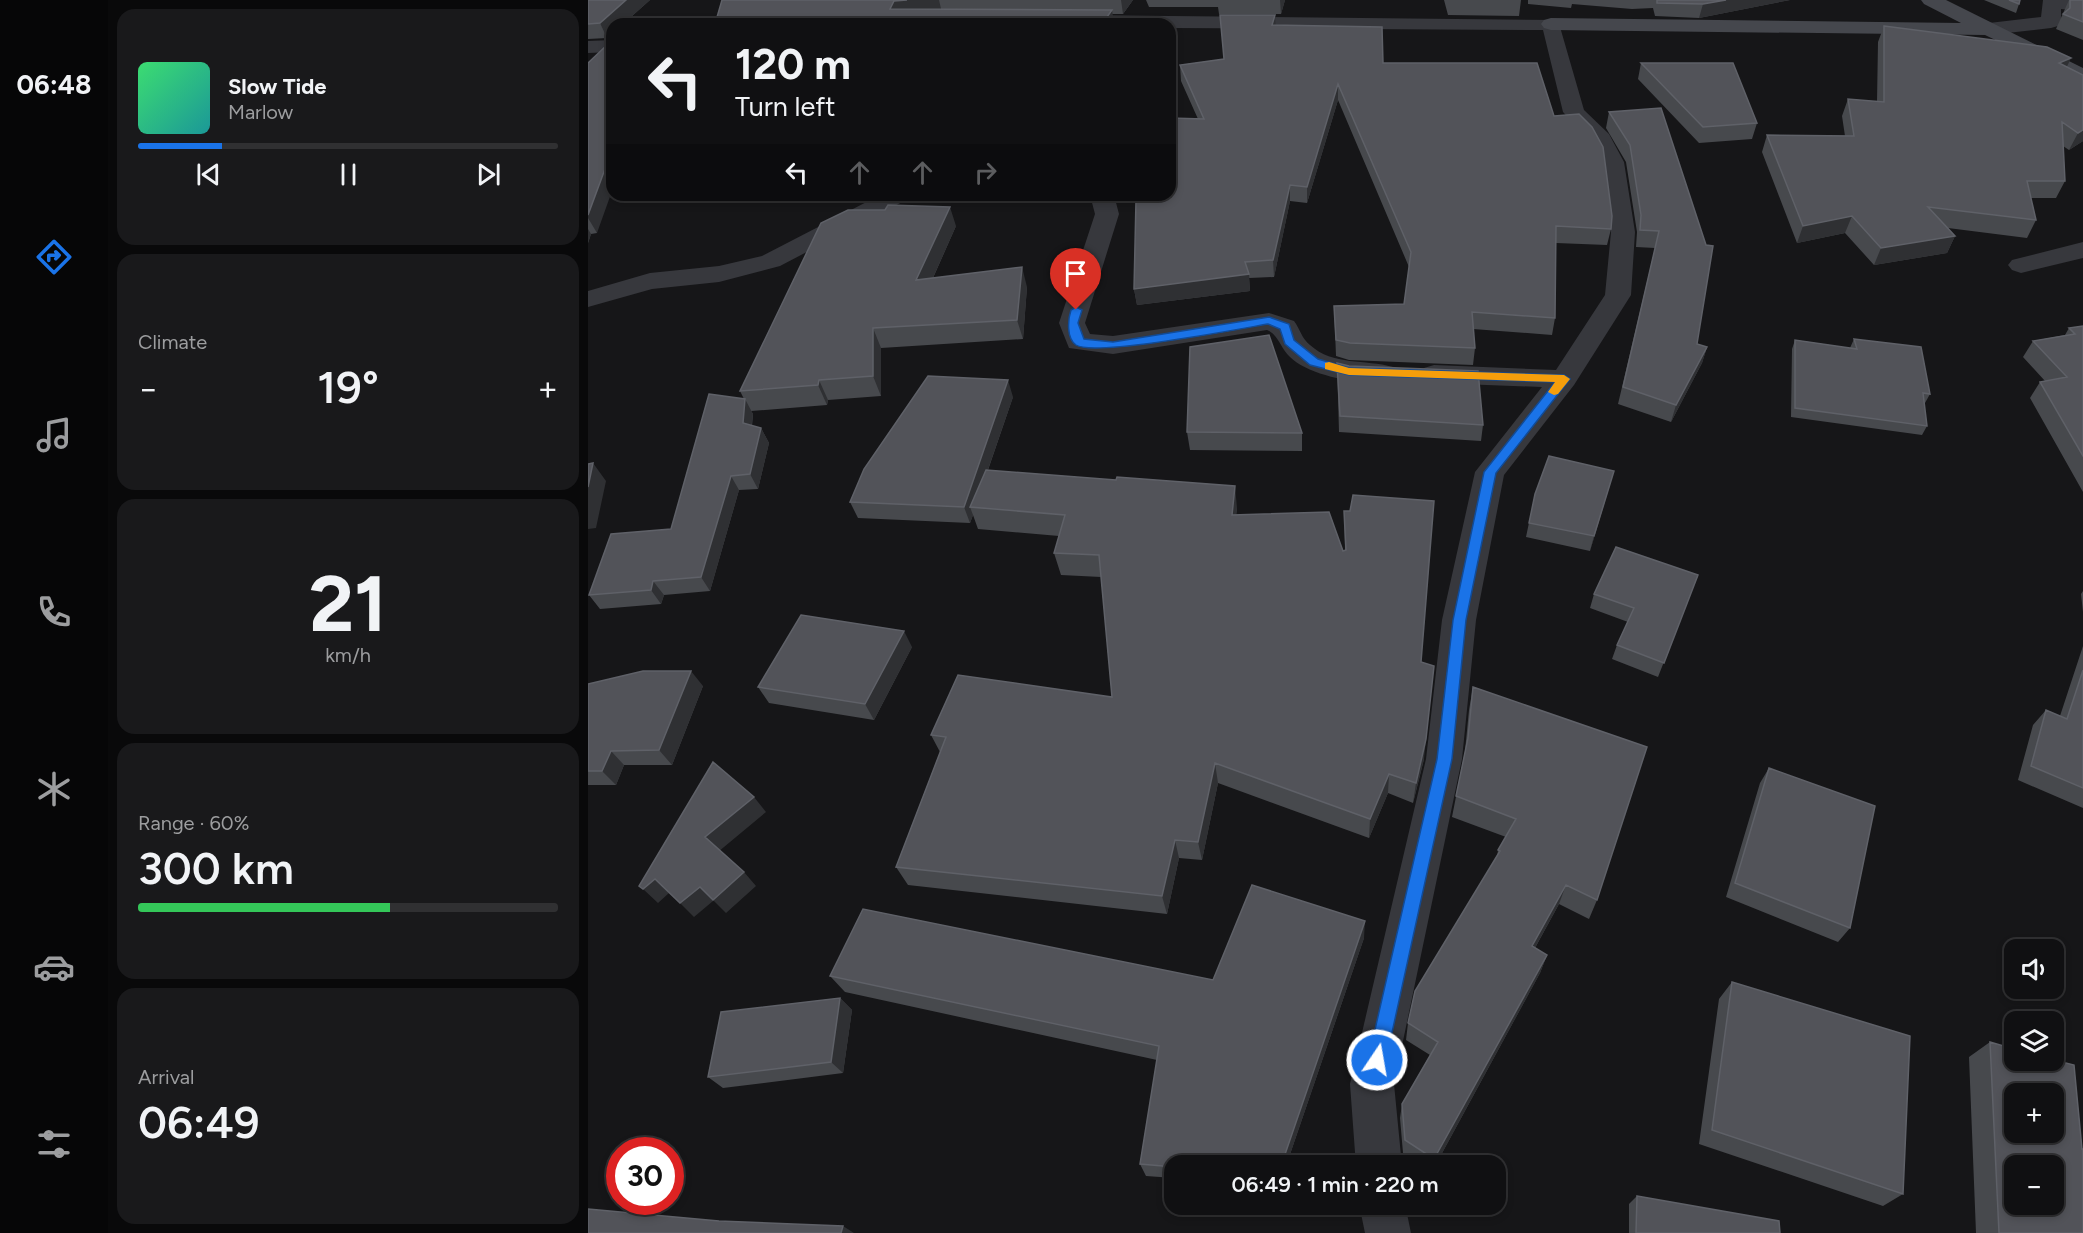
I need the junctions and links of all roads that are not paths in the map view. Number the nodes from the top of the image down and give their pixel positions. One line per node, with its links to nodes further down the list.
1 (1931, 0): 6 (street)
2 (2051, 2): 3 (street); 6 (street)
3 (2083, 5)
4 (1551, 24): 5 (street); 6 (street); 15 (street)
5 (1176, 28)
6 (1989, 29): 9 (street)
7 (606, 46): 8 (street)
8 (588, 47)
9 (2083, 76)
10 (886, 201): 14 (street)
11 (1104, 201): 15 (street)
12 (2083, 249): 13 (street)
13 (2021, 265)
14 (588, 299)
15 (1564, 379): 16 (street)
16 (1378, 1155)
17 (1384, 1215): 18 (street)
18 (1388, 1233)

